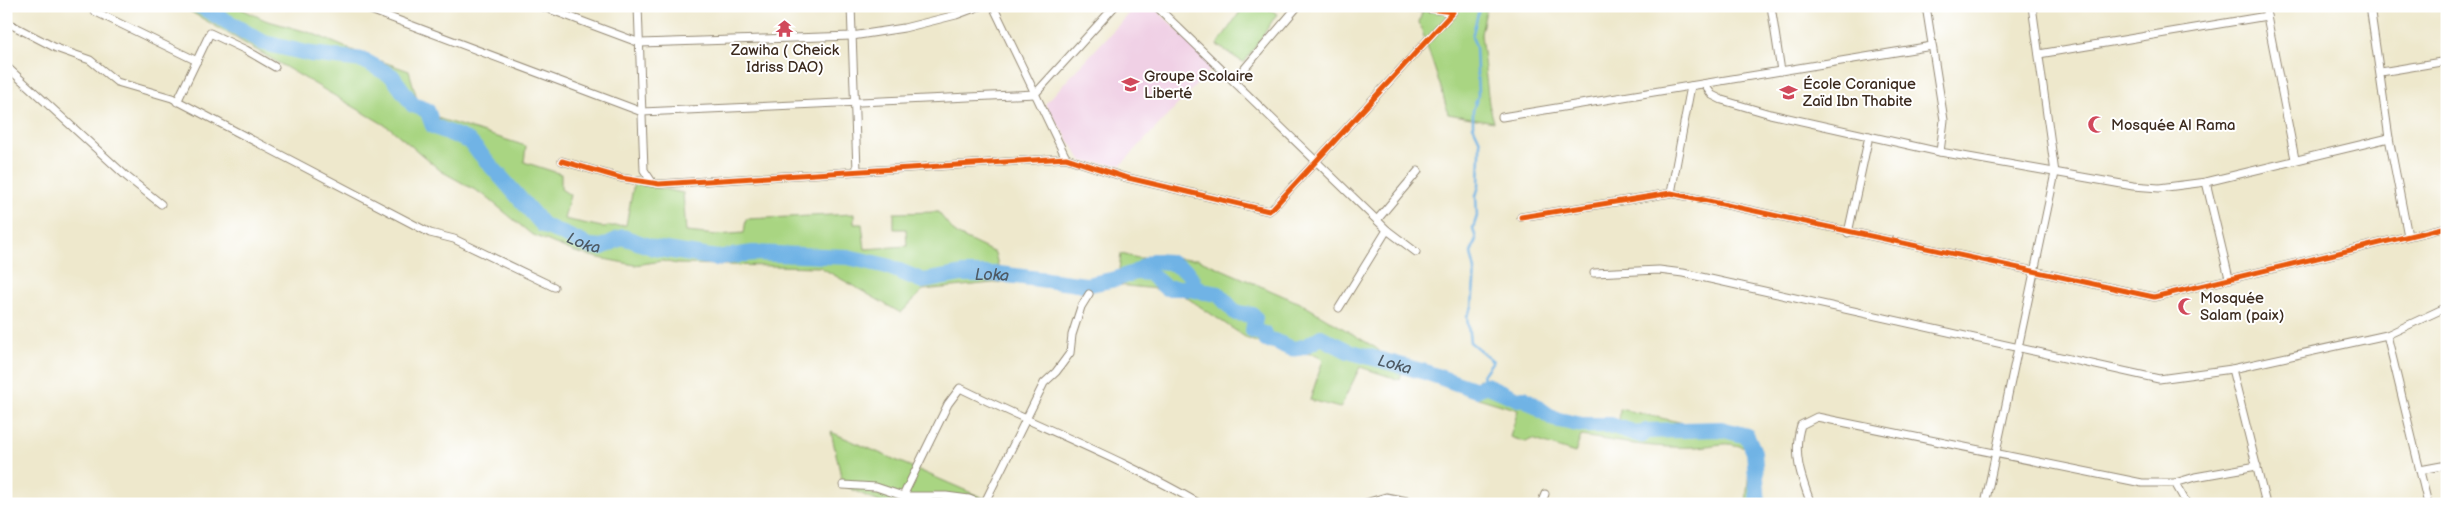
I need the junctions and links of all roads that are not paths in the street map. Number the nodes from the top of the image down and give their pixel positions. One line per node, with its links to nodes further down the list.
1 (360, 6): 19 (street)
2 (386, 6): 19 (street)
3 (541, 6): 23 (street)
4 (638, 6): 23 (street)
5 (851, 6): 22 (street)
6 (980, 6): 22 (street)
7 (993, 6): 35 (street)
8 (1115, 6): 35 (street)
9 (1156, 6): 32 (street)
10 (1298, 6): 32 (street)
11 (1405, 6): 17 (street)
12 (1771, 6): 30 (street)
13 (1926, 6): 24 (street)
14 (2032, 6): 25 (street)
15 (2265, 6): 20 (street)
16 (2370, 6): 31 (street)
17 (1420, 7): 46 (street)
18 (94, 11): 26 (street)
19 (383, 15): 38 (street)
20 (2267, 16): 25 (street); 44 (street)
21 (6, 22): 36 (street)
22 (852, 36): 23 (street); 37 (street)
23 (640, 43): 38 (street)
24 (1932, 46): 30 (street); 42 (street)
25 (2039, 54): 49 (street)
26 (197, 61): 29 (street); 36 (street)
27 (2447, 61): 31 (street)
28 (6, 66): 53 (street)
29 (275, 67)
30 (1781, 71): 33 (street)
31 (2381, 72): 41 (street)
32 (1234, 82): 46 (street)
33 (1704, 84): 34 (street); 40 (street)
34 (1691, 86): 39 (street); 52 (street)
35 (1035, 94): 37 (street); 43 (street)
36 (177, 102): 64 (street)
37 (854, 103): 38 (street); 47 (street)
38 (642, 112): 50 (street)
39 (1502, 117)
40 (1869, 136): 42 (street); 58 (street)
41 (2389, 138): 44 (street); 59 (street)
42 (1940, 152): 49 (street)
43 (1066, 158): 46 (street); 47 (street)
44 (2295, 159): 51 (street)
45 (562, 161): 50 (street)
46 (1316, 161): 55 (street)
47 (857, 170): 50 (street)
48 (1418, 171): 55 (street)
49 (2055, 173): 51 (street); 62 (street)
50 (652, 182)
51 (2206, 182): 63 (street)
52 (1671, 193): 54 (street); 58 (street)
53 (161, 204)
54 (1520, 217)
55 (1377, 220): 57 (street)
56 (2447, 227): 59 (street)
57 (1388, 230): 60 (street); 67 (street)
58 (1848, 233): 62 (street)
59 (2408, 236): 63 (street)
60 (1416, 252)
61 (1594, 273): 69 (street)
62 (2034, 273): 63 (street); 69 (street)
63 (2229, 278)
64 (554, 287)
65 (1089, 294): 71 (street)
66 (2447, 307): 68 (street)
67 (1339, 308)
68 (2387, 335): 70 (street); 75 (street)
69 (2018, 346): 70 (street); 72 (street)
70 (2232, 369): 74 (street)
71 (1025, 420): 79 (street); 80 (street); 81 (street)
72 (1996, 453): 76 (street); 85 (street); 86 (street)
73 (2447, 465): 75 (street)
74 (2258, 466): 76 (street); 88 (street)
75 (2420, 470): 89 (street)
76 (2175, 483): 87 (street)
77 (843, 485): 79 (street)
78 (1545, 494): 84 (street)
79 (903, 496): 80 (street)
80 (983, 504)
81 (1200, 504)
82 (1362, 504): 83 (street)
83 (1423, 504)
84 (1541, 504)
85 (1811, 504)
86 (1986, 504)
87 (2186, 504)
88 (2266, 504)
89 (2428, 504)

